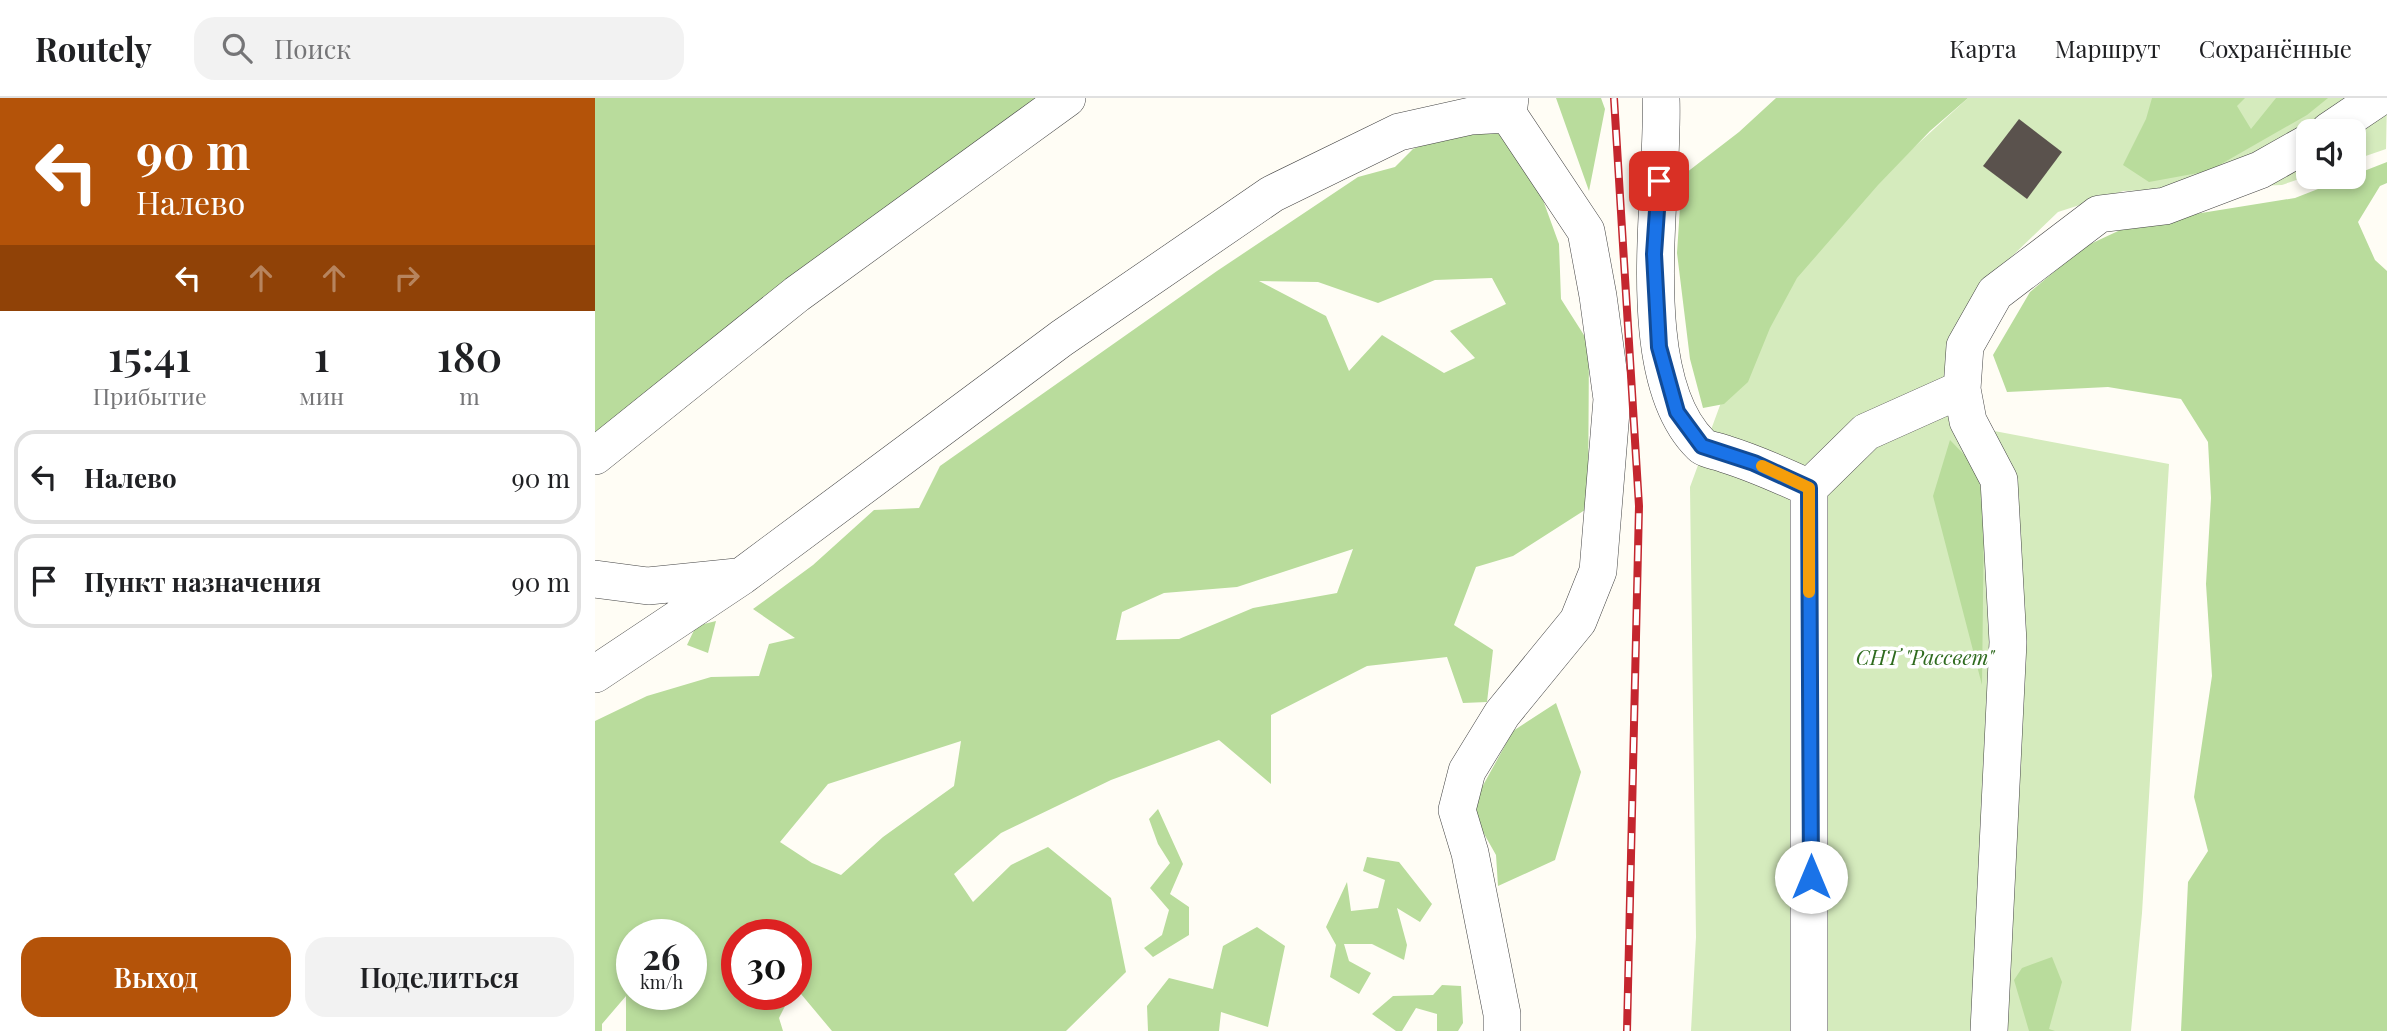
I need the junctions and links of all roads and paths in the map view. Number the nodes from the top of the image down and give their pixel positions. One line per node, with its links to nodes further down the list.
1 (1067, 98): 8 (street)
2 (1661, 98): 9 (street)
3 (2378, 98): 5 (street)
4 (1509, 106): 10 (street); 13 (street)
5 (2347, 119)
6 (2296, 150): 7 (street)
7 (1962, 389): 9 (street); 15 (street)
8 (595, 456)
9 (1809, 488): 14 (street)
10 (742, 576): 11 (street); 12 (street)
11 (595, 579)
12 (595, 674)
13 (1501, 1031)
14 (1809, 1031)
15 (1989, 1031)

